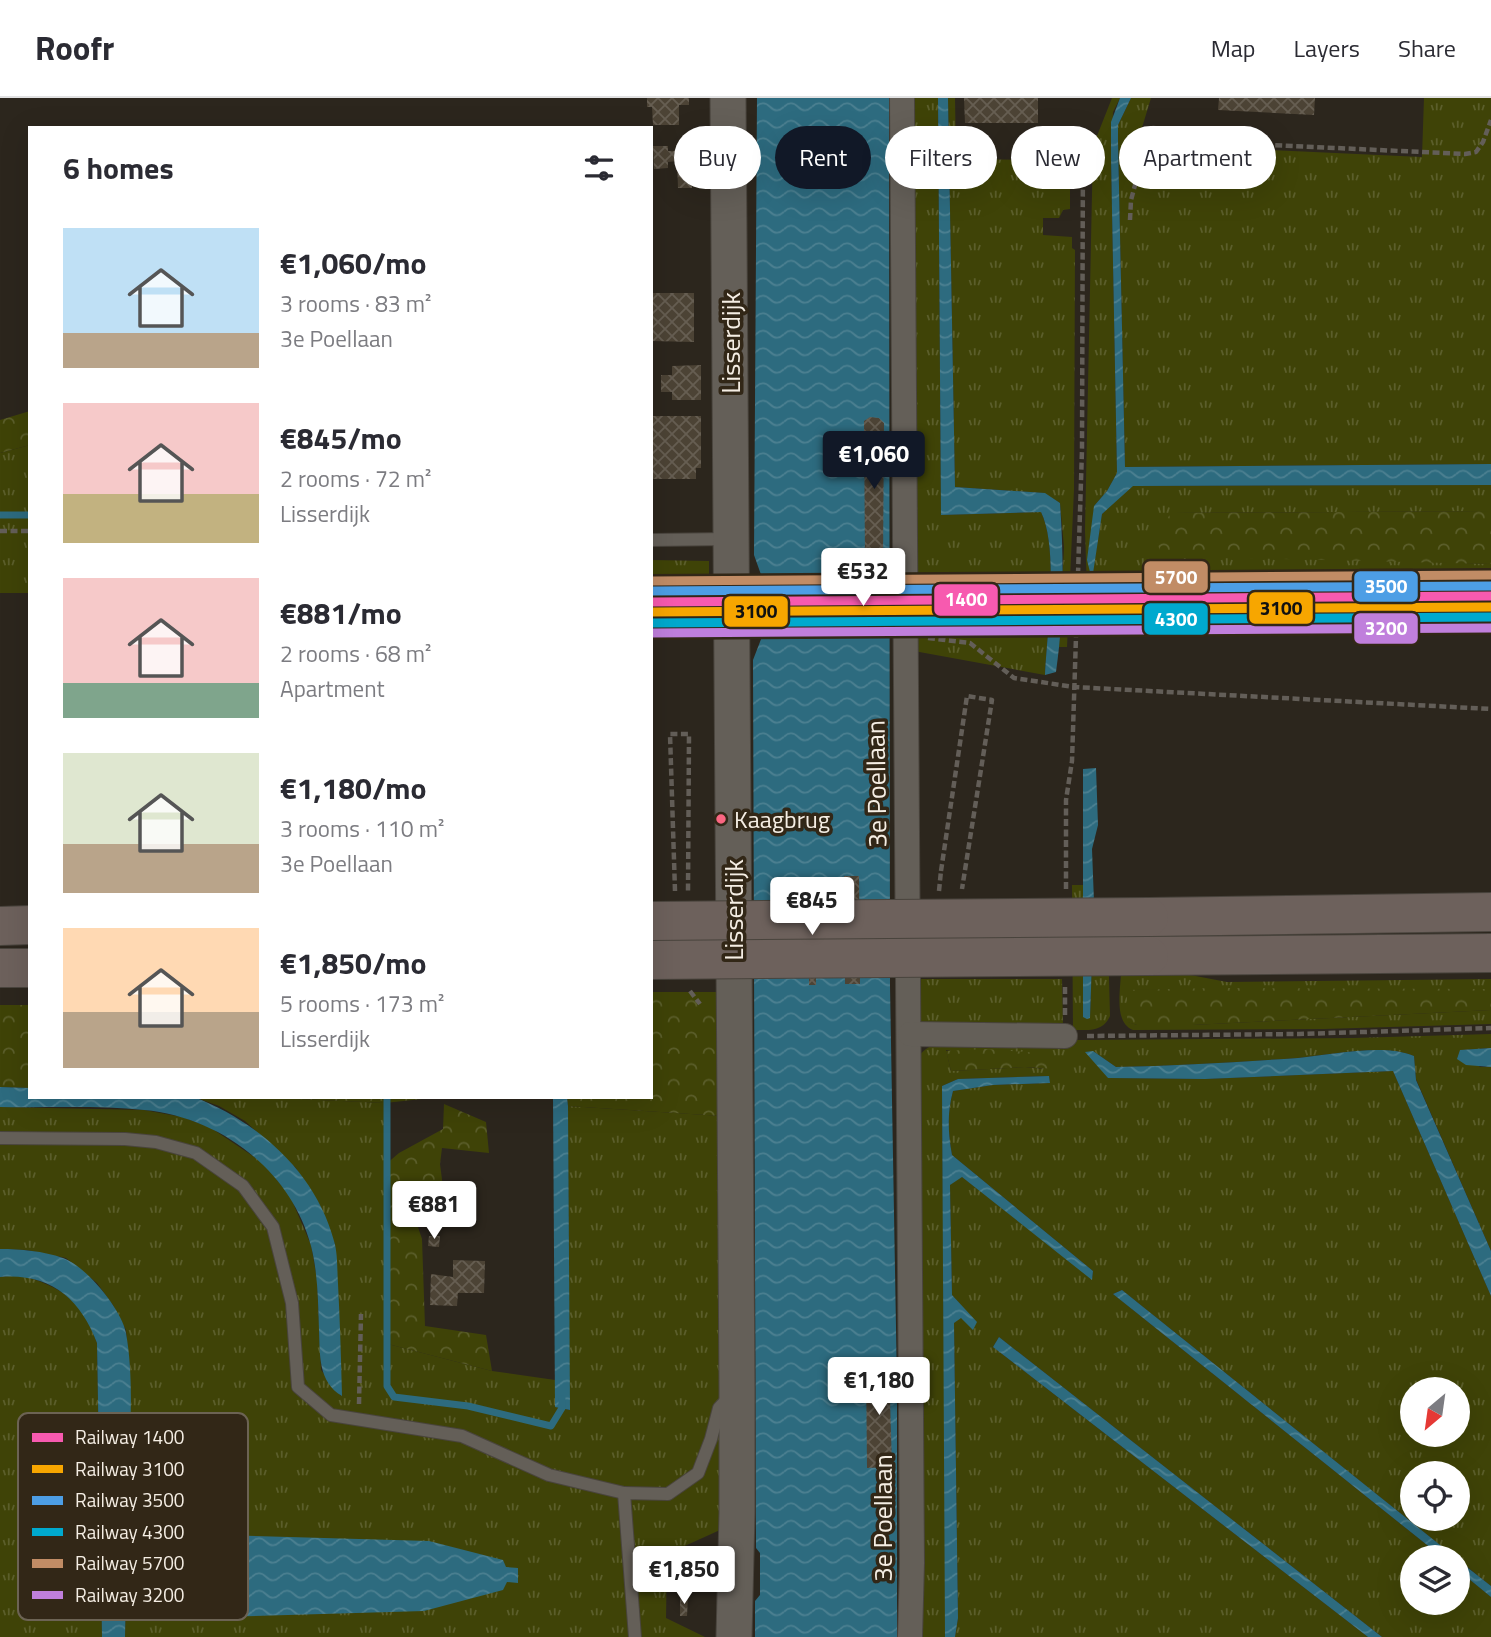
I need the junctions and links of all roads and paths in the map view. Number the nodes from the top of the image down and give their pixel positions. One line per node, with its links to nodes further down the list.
1 (728, 98): 8 (street, Lisserdijk)
2 (902, 98): 10 (street, 3e Poellaan)
3 (1491, 120): 5 (path)
4 (1083, 189): 11 (path)
5 (1130, 220)
6 (0, 531): 7 (path)
7 (28, 531)
8 (731, 539): 9 (lane); 35 (street, Lisserdijk)
9 (653, 540)
10 (904, 635): 11 (path); 31 (street, 3e Poellaan)
11 (1074, 687): 12 (path); 18 (path)
12 (1491, 709)
13 (941, 872): 17 (path, bridge)
14 (688, 894): 19 (path)
15 (933, 897): 16 (path)
16 (947, 897)
17 (961, 897)
18 (1065, 897)
19 (663, 911): 20 (highway, bridge)
20 (1491, 912)
21 (28, 925): 22 (highway)
22 (0, 926)
23 (1491, 953): 24 (highway, bridge)
24 (653, 960)
25 (0, 968): 26 (highway)
26 (28, 968)
27 (1065, 981): 32 (path)
28 (687, 987): 29 (path)
29 (700, 1004)
30 (1491, 1027): 32 (path)
31 (909, 1034): 32 (street); 40 (street, 3e Poellaan)
32 (1065, 1036)
33 (0, 1139): 36 (lane)
34 (361, 1314): 36 (path)
35 (737, 1389): 37 (lane); 39 (street, Lisserdijk)
36 (360, 1420): 37 (lane)
37 (624, 1493): 38 (lane)
38 (635, 1637)
39 (734, 1637)
40 (910, 1637)

